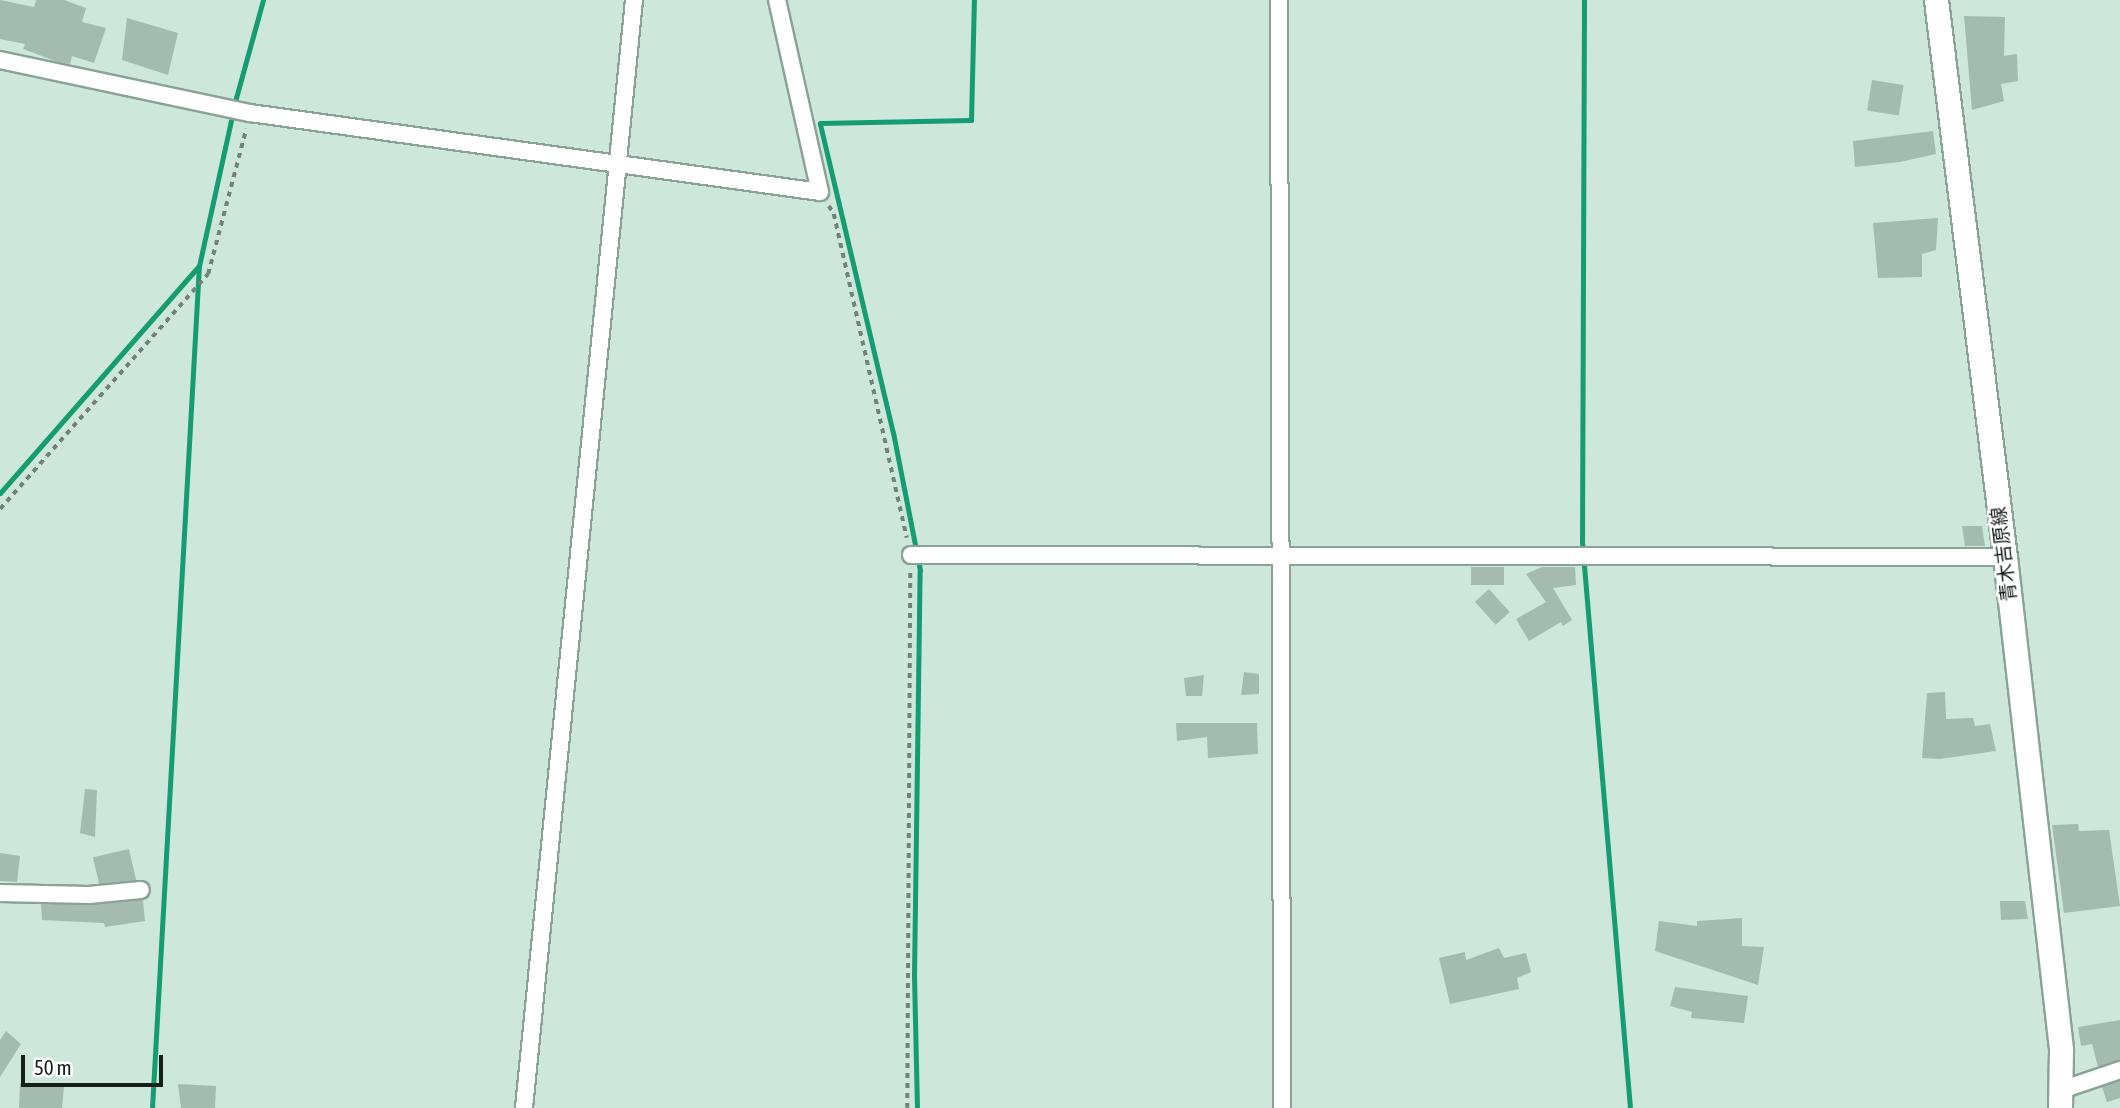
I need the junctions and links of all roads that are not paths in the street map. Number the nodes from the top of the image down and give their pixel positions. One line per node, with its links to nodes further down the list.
1 (634, 0): 6 (street)
2 (778, 0): 6 (street)
3 (1279, 0): 7 (street)
4 (1936, 0): 9 (main road, 青木吉原線)
5 (0, 60): 6 (street)
6 (618, 166): 14 (street)
7 (1282, 554): 8 (street); 9 (street); 15 (street)
8 (911, 555)
9 (2005, 557): 13 (main road, 青木吉原線)
10 (141, 890): 11 (street)
11 (0, 893)
12 (2120, 1070): 13 (street)
13 (2061, 1099)
14 (524, 1108)
15 (1282, 1108)

